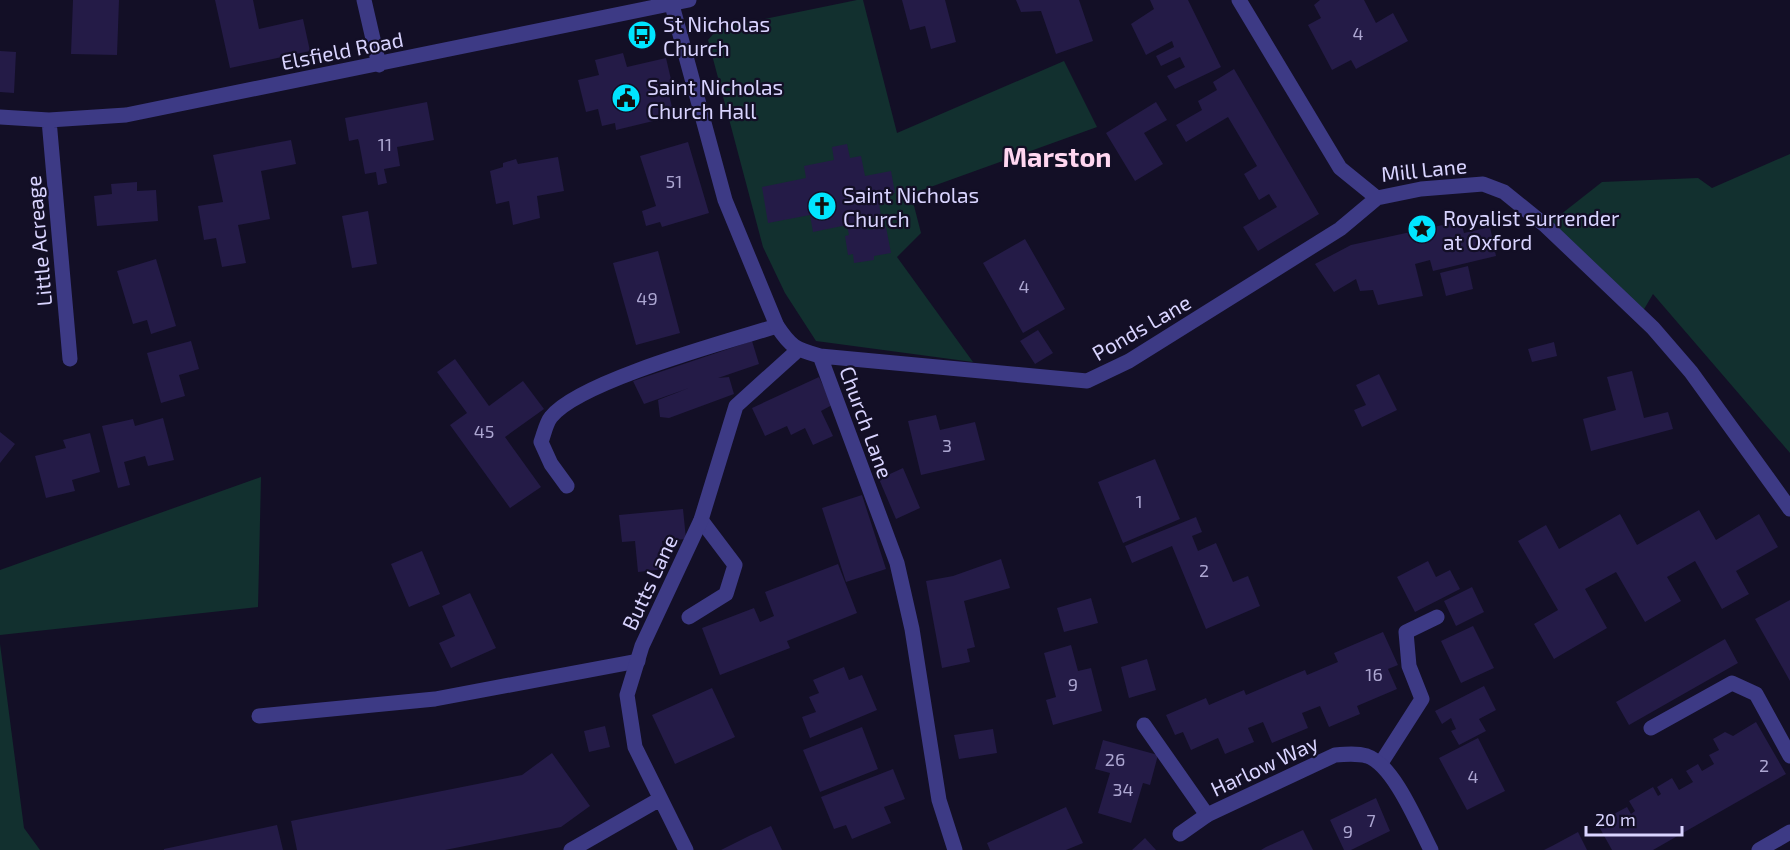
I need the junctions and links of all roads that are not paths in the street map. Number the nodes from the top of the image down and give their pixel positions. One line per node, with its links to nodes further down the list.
1 (364, 0): 5 (street)
2 (689, 0): 4 (street, Elsfield Road)
3 (1239, 0): 8 (street, Mill Lane)
4 (672, 4): 5 (street, Elsfield Road); 9 (street)
5 (379, 65): 7 (street, Elsfield Road)
6 (0, 117): 7 (street, Elsfield Road)
7 (49, 120): 12 (street, Little Acreage)
8 (1377, 198): 11 (street, Ponds Lane); 14 (street, Mill Lane)
9 (777, 326): 10 (street); 13 (street)
10 (798, 350): 11 (street, Church Lane); 15 (street, Butts Lane)
11 (820, 356): 30 (street, Church Lane)
12 (70, 358)
13 (567, 486)
14 (1790, 509)
15 (701, 520): 17 (street); 18 (street, Butts Lane)
16 (1437, 616): 23 (street)
17 (689, 617)
18 (638, 661): 19 (street); 24 (street, Butts Lane)
19 (259, 716)
20 (1144, 726): 25 (street, Harlow Way)
21 (1651, 728): 22 (street)
22 (1790, 756)
23 (1381, 763): 25 (street, Harlow Way); 31 (street)
24 (660, 799): 28 (street); 29 (street, Butts Lane)
25 (1207, 815): 27 (street, Harlow Way)
26 (1790, 832): 32 (street)
27 (1180, 834)
28 (571, 850)
29 (686, 850)
30 (955, 850)
31 (1431, 850)
32 (1759, 850)

